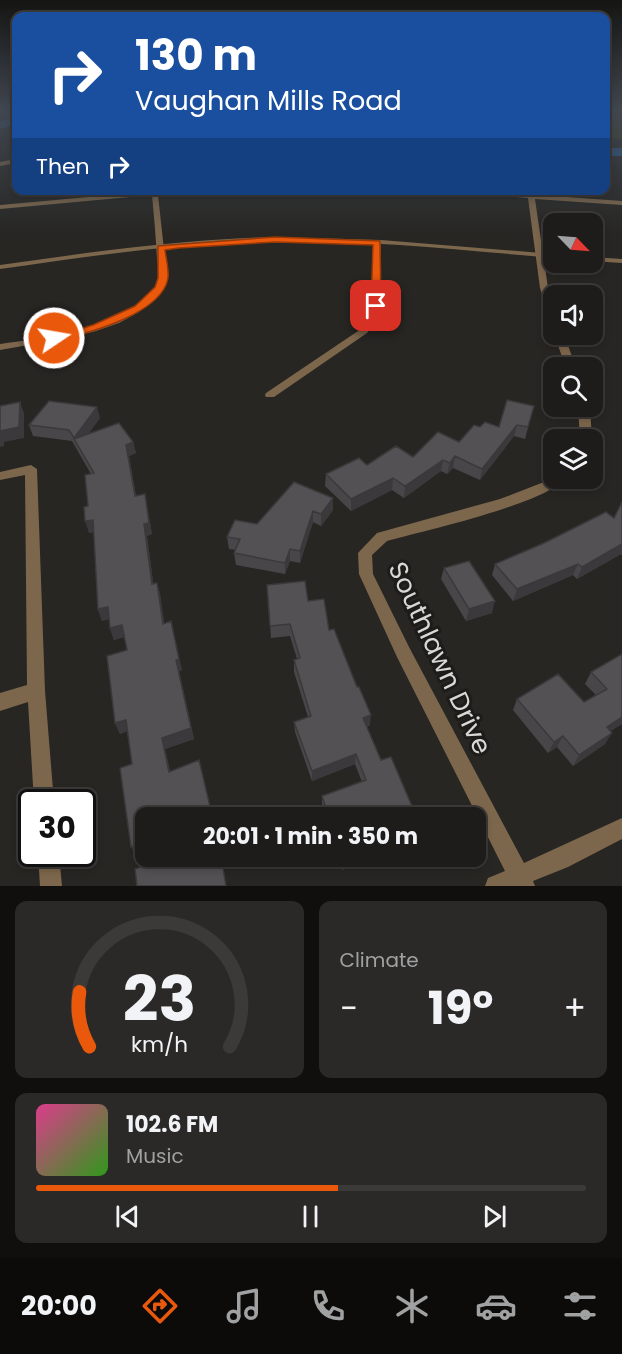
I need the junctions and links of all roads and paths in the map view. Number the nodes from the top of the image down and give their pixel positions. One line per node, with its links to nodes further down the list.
1 (133, 195): 6 (street)
2 (155, 195): 8 (street)
3 (504, 195): 4 (street)
4 (531, 197): 5 (street); 9 (street)
5 (622, 203)
6 (0, 207)
7 (377, 243): 8 (street); 9 (street); 16 (street)
8 (161, 248): 13 (street); 15 (street)
9 (539, 255): 10 (street); 14 (street)
10 (543, 255)
11 (603, 260): 12 (street)
12 (622, 261)
13 (0, 267)
14 (544, 285)
15 (0, 347)
16 (270, 395)
17 (0, 476): 19 (street)
18 (543, 489): 24 (street, Southlawn Drive)
19 (36, 691): 20 (street); 21 (street)
20 (0, 702)
21 (44, 789)
22 (622, 828): 24 (street)
23 (50, 867): 25 (street)
24 (521, 881): 26 (street)
25 (51, 886)
26 (495, 886)

